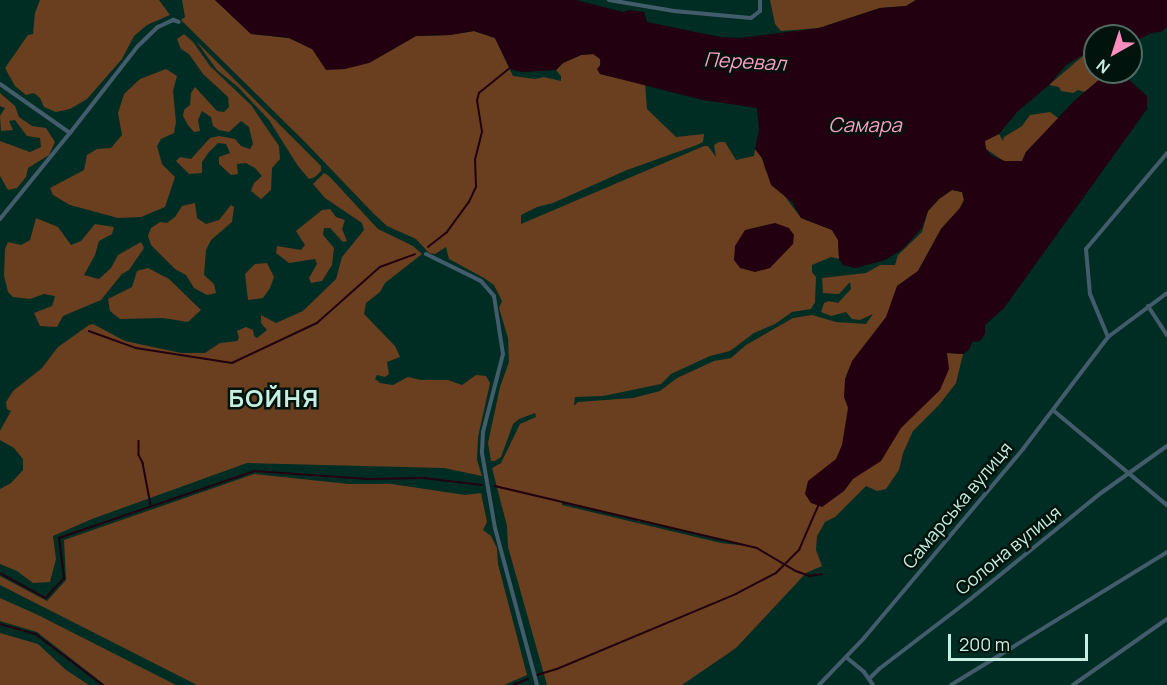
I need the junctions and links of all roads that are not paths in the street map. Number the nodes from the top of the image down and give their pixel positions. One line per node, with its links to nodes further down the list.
1 (609, 0): 2 (street)
2 (760, 0)
3 (179, 22): 5 (street)
4 (0, 84): 5 (street)
5 (70, 134): 7 (street)
6 (1167, 153): 12 (street)
7 (0, 219)
8 (426, 254): 21 (street)
9 (1167, 292): 10 (street, Самарська вулиця)
10 (1148, 306): 11 (street); 12 (street, Самарська вулиця)
11 (1167, 335)
12 (1108, 337): 13 (street, Самарська вулиця)
13 (1054, 411): 15 (street); 19 (street, Самарська вулиця)
14 (1167, 446): 15 (street, Солона вулиця)
15 (1127, 472): 16 (street); 20 (street, Солона вулиця)
16 (1167, 505)
17 (1167, 552): 24 (street)
18 (1167, 620): 25 (street)
19 (847, 658): 20 (street); 22 (street, Самарська вулиця)
20 (869, 679): 23 (street)
21 (537, 685)
22 (819, 685)
23 (873, 685)
24 (951, 685)
25 (1073, 685)

